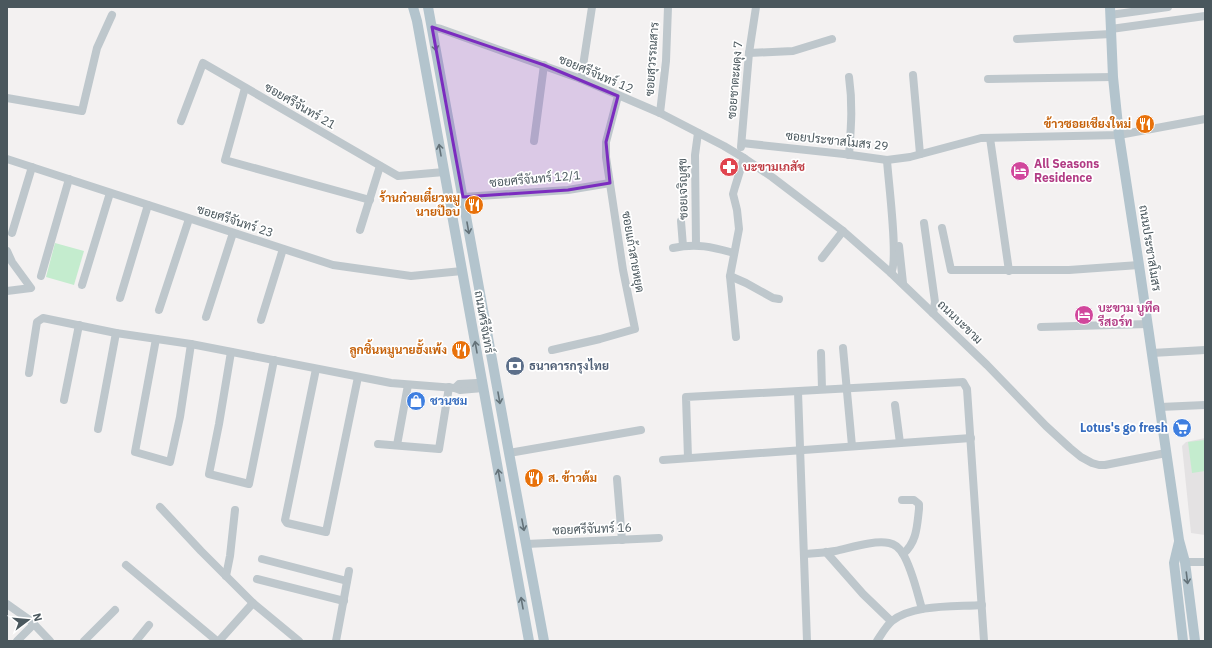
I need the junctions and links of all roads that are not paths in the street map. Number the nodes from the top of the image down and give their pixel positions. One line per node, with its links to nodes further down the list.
1 (413, 7): 10 (main road, ถนนศรีจันทร์)
2 (428, 7): 11 (main road, ถนนศรีจันทร์)
3 (592, 7): 20 (street)
4 (668, 7): 25 (street, ซอยสุวรรณสาร)
5 (756, 7): 15 (street, ซอยชาตะผดุง 7)
6 (1168, 7): 7 (street)
7 (1110, 11): 12 (main road, ถนนประชาสโมสร)
8 (112, 15): 24 (street)
9 (1205, 16): 12 (street)
10 (418, 26): 11 (main road); 40 (main road, ถนนศรีจันทร์, one-way to 10)
11 (432, 27): 16 (street, ซอยศรีจันทร์ 12); 44 (main road, ถนนศรีจันทร์, one-way to 44)
12 (1111, 31): 14 (street); 19 (main road, ถนนประชาสโมสร)
13 (832, 39): 15 (street)
14 (1017, 39)
15 (749, 53): 32 (street, ซอยชาตะผดุง 7)
16 (544, 65): 20 (street, ซอยศรีจันทร์ 12); 31 (street)
17 (913, 75): 33 (street)
18 (849, 77): 34 (street)
19 (1113, 77): 21 (street); 29 (main road, ถนนประชาสโมสร)
20 (582, 79): 23 (street, ซอยศรีจันทร์ 12)
21 (988, 79)
22 (245, 88): 27 (street, ซอยศรีจันทร์ 21); 38 (street, ซอยศรีจันทร์ 21); 45 (street)
23 (618, 96): 25 (street, ซอยศรีจันทร์ 12); 42 (street, ซอยแก้วสายหยุด)
24 (7, 98)
25 (660, 113): 28 (street, ซอยศรีจันทร์ 12)
26 (1205, 119): 29 (street, ซอยประชาสโมสร 29)
27 (181, 121)
28 (698, 133): 35 (street, ซอยศรีจันทร์ 12); 56 (street, ซอยเจริญสุข)
29 (1118, 135): 30 (street, ซอยประชาสโมสร 29); 63 (main road, ถนนประชาสโมสร)
30 (990, 138): 33 (street, ซอยประชาสโมสร 29); 65 (street)
31 (534, 141)
32 (742, 144): 34 (street, ซอยประชาสโมสร 29); 35 (street, ซอยชาตะผดุง 7)
33 (920, 154): 37 (street, ซอยประชาสโมสร 29)
34 (849, 155): 37 (street, ซอยประชาสโมสร 29)
35 (742, 157): 52 (street, ถนนบะขาม); 61 (street, ซอยชาตะผดุง 7)
36 (7, 159): 39 (street, ซอยศรีจันทร์ 23)
37 (887, 160): 66 (street)
38 (380, 166): 40 (street, ซอยศรีจันทร์ 21); 45 (street)
39 (32, 167): 41 (street, ซอยศรีจันทร์ 23); 53 (street)
40 (444, 172): 64 (main road, ถนนศรีจันทร์)
41 (69, 179): 43 (street, ซอยศรีจันทร์ 23); 67 (street)
42 (610, 183): 44 (street, ซอยศรีจันทร์ 12/1); 86 (street, ซอยแก้วสายหยุด)
43 (110, 193): 46 (street, ซอยศรีจันทร์ 23); 70 (street)
44 (463, 197): 113 (main road, ถนนศรีจันทร์, one-way to 113)
45 (370, 200): 51 (street)
46 (148, 205): 47 (street, ซอยศรีจันทร์ 23); 72 (street)
47 (189, 219): 54 (street, ซอยศรีจันทร์ 23); 74 (street)
48 (681, 221): 57 (street)
49 (924, 223): 75 (street)
50 (942, 228): 65 (street)
51 (360, 230)
52 (844, 231): 62 (street); 66 (street, ถนนบะขาม)
53 (12, 233)
54 (233, 233): 59 (street, ซอยศรีจันทร์ 23); 76 (street)
55 (898, 235): 69 (street)
56 (696, 245): 57 (street); 61 (street)
57 (683, 246): 58 (street)
58 (673, 248)
59 (284, 249): 64 (street, ซอยศรีจันทร์ 23); 77 (street)
60 (7, 251): 71 (street)
61 (734, 253): 68 (street, ซอยชาตะผดุง 7)
62 (822, 258)
63 (1139, 266): 65 (street); 78 (main road, ถนนประชาสโมสร)
64 (462, 271): 96 (main road, ถนนศรีจันทร์, one-way to 64)
65 (1009, 271)
66 (892, 273): 69 (street, ถนนบะขาม)
67 (41, 276)
68 (730, 276): 73 (street); 82 (street, ซอยชาตะผดุง 7)
69 (903, 283): 75 (street, ถนนบะขาม)
70 (82, 285)
71 (7, 291)
72 (120, 298)
73 (779, 299)
74 (159, 310)
75 (933, 313): 114 (street, ถนนบะขาม)
76 (206, 317)
77 (261, 320)
78 (1148, 324): 80 (street); 89 (main road, ถนนประชาสโมสร)
79 (80, 325): 81 (street); 93 (street); 101 (street)
80 (1041, 326)
81 (116, 333): 83 (street); 105 (street)
82 (736, 337)
83 (156, 339): 84 (street); 84 (street)
84 (191, 344): 88 (street)
85 (843, 348): 98 (street)
86 (552, 350)
87 (1205, 350): 89 (street)
88 (231, 352): 91 (street); 91 (street)
89 (1152, 353): 104 (main road, ถนนประชาสโมสร)
90 (821, 354): 99 (street)
91 (274, 360): 92 (street)
92 (316, 369): 94 (street); 94 (street)
93 (29, 373)
94 (358, 377): 95 (street)
95 (408, 384): 97 (street); 110 (street)
96 (483, 386): 97 (street); 152 (main road, ถนนศรีจันทร์, one-way to 96)
97 (452, 387): 110 (street)
98 (846, 388): 99 (street); 107 (street); 111 (street)
99 (822, 389): 100 (street)
100 (798, 392): 112 (street); 115 (street)
101 (64, 400)
102 (896, 405): 108 (street)
103 (1205, 405): 104 (street)
104 (1160, 407): 114 (main road, ถนนประชาสโมสร)
105 (98, 429)
106 (641, 430): 113 (street)
107 (971, 438): 108 (street); 139 (street)
108 (900, 442): 111 (street)
109 (378, 444): 110 (street)
110 (396, 445)
111 (852, 446): 112 (street)
112 (800, 450): 115 (street); 126 (street)
113 (509, 453): 124 (main road, ถนนศรีจันทร์, one-way to 124)
114 (1166, 453): 123 (main road, ถนนประชาสโมสร)
115 (688, 458): 116 (street)
116 (663, 460)
117 (617, 479): 122 (street)
118 (902, 500): 127 (street)
119 (160, 507): 133 (street)
120 (235, 510): 133 (street)
121 (659, 538): 122 (street, ซอยศรีจันทร์ 16)
122 (622, 540): 124 (street, ซอยศรีจันทร์ 16)
123 (1179, 540): 129 (main road, ถนนประชาสโมสร); 157 (main road, ถนนประชาสโมสร)
124 (526, 544): 153 (main road, ถนนศรีจันทร์)
125 (826, 552): 126 (street); 127 (street); 142 (street)
126 (804, 554): 154 (street)
127 (903, 554): 140 (street)
128 (262, 558): 135 (street)
129 (1185, 562): 130 (street); 158 (main road, ถนนประชาสโมสร, one-way to 158)
130 (1205, 562)
131 (126, 564): 149 (street)
132 (349, 571): 135 (street)
133 (226, 576): 137 (street)
134 (257, 579): 136 (street)
135 (347, 581): 136 (street)
136 (344, 601): 151 (street)
137 (254, 603): 149 (street); 150 (street)
138 (7, 604): 143 (street)
139 (982, 605): 140 (street); 156 (street)
140 (922, 609): 142 (street)
141 (115, 610): 147 (street)
142 (891, 621): 155 (street)
143 (34, 624): 145 (street); 146 (street)
144 (149, 625): 148 (street)
145 (17, 641)
146 (50, 641)
147 (84, 641)
148 (136, 641)
149 (218, 641)
150 (299, 641)
151 (336, 641)
152 (530, 641)
153 (544, 641)
154 (807, 641)
155 (877, 641)
156 (984, 641)
157 (1183, 641)
158 (1195, 641)

